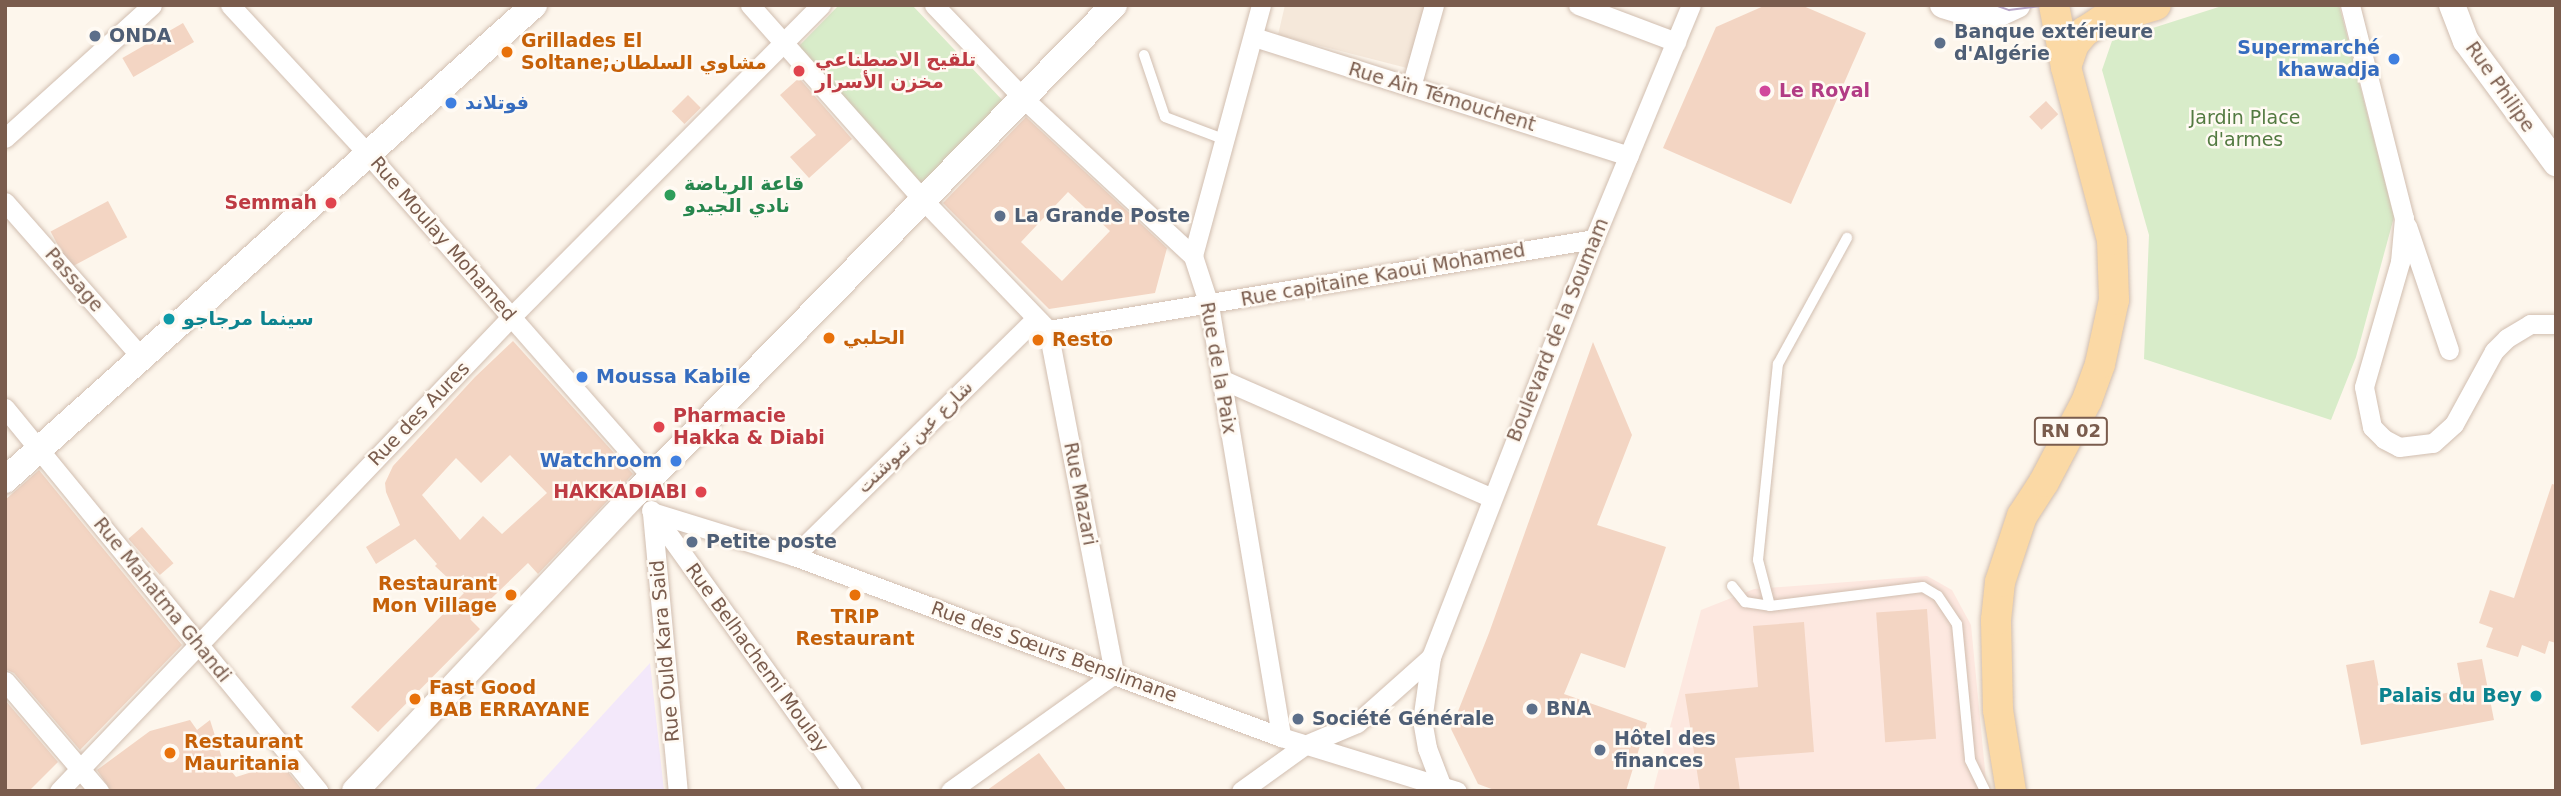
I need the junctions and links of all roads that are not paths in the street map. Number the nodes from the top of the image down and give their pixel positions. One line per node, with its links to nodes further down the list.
1 (152, 5): 25 (street)
2 (230, 5): 27 (street, Rue Moulay Mohamed)
3 (534, 5): 27 (street)
4 (750, 5): 20 (street)
5 (821, 5): 20 (street, Rue des Aures)
6 (934, 5): 24 (street)
7 (1114, 5): 24 (street)
8 (1261, 5): 18 (street)
9 (1434, 5): 23 (street)
10 (1578, 5): 19 (street)
11 (1691, 5): 19 (street, Boulevard de la Soumam)
12 (1942, 5): 17 (street)
13 (2054, 5): 22 (main road)
14 (2156, 5): 22 (main road)
15 (2350, 5): 32 (street)
16 (2452, 5): 29 (street, Rue Philipe)
17 (2013, 8)
18 (1255, 37): 23 (street, Rue Aïn Témouchent); 26 (street)
19 (1676, 42): 28 (street, Boulevard de la Soumam)
20 (784, 43): 30 (street); 37 (street, Rue des Aures)
21 (1144, 55): 26 (lane)
22 (2066, 66): 68 (main road, RN 02)
23 (1411, 88): 28 (street, Rue Aïn Témouchent)
24 (1024, 99): 30 (street); 35 (street)
25 (5, 138)
26 (1226, 140): 35 (street)
27 (369, 155): 37 (street, Rue Moulay Mohamed); 41 (street)
28 (1629, 156): 34 (street, Boulevard de la Soumam)
29 (2556, 163)
30 (924, 201): 38 (street); 46 (street)
31 (5, 202): 41 (street, Passage)
32 (2404, 218): 39 (street); 40 (street)
33 (1847, 238): 50 (lane)
34 (1594, 239): 36 (street, Rue capitaine Kaoui Mohamed); 47 (street, Boulevard de la Soumam)
35 (1193, 256): 36 (street, Rue de la Paix)
36 (1209, 305): 38 (street, Rue capitaine Kaoui Mohamed); 42 (street, Rue de la Paix)
37 (511, 317): 46 (street, Rue Moulay Mohamed); 51 (street, Rue des Aures)
38 (1042, 324): 48 (street, شارع عين تموشنت); 53 (street, Rue Mazari)
39 (2556, 324)
40 (2449, 349)
41 (143, 359): 44 (street)
42 (1221, 379): 47 (street); 55 (street, Rue de la Paix)
43 (5, 408): 44 (street, Rue Mahatma Ghandi)
44 (40, 449): 45 (street); 51 (street, Rue Mahatma Ghandi)
45 (5, 480)
46 (646, 494): 48 (street, Rue des Sœurs Benslimane); 62 (street); 63 (street, Rue Ould Kara Said); 64 (street, Rue Belhachemi Moulay)
47 (1492, 498): 52 (street, Boulevard de la Soumam)
48 (794, 556): 53 (street, Rue des Sœurs Benslimane)
49 (1732, 586): 50 (lane)
50 (1770, 606): 67 (lane)
51 (197, 645): 57 (street, Rue des Aures); 61 (street, Rue Mahatma Ghandi)
52 (1431, 657): 56 (street); 58 (street)
53 (1114, 674): 55 (street, Rue des Sœurs Benslimane); 65 (street)
54 (5, 681): 57 (street)
55 (1281, 737): 56 (street, Rue des Sœurs Benslimane)
56 (1305, 745): 58 (street, Rue des Sœurs Benslimane); 66 (street)
57 (80, 769): 59 (street, Rue des Aures); 60 (street)
58 (1447, 788)
59 (59, 791)
60 (99, 791)
61 (319, 791)
62 (355, 791)
63 (678, 791)
64 (852, 791)
65 (950, 791)
66 (1241, 791)
67 (1985, 791)
68 (2011, 791)

